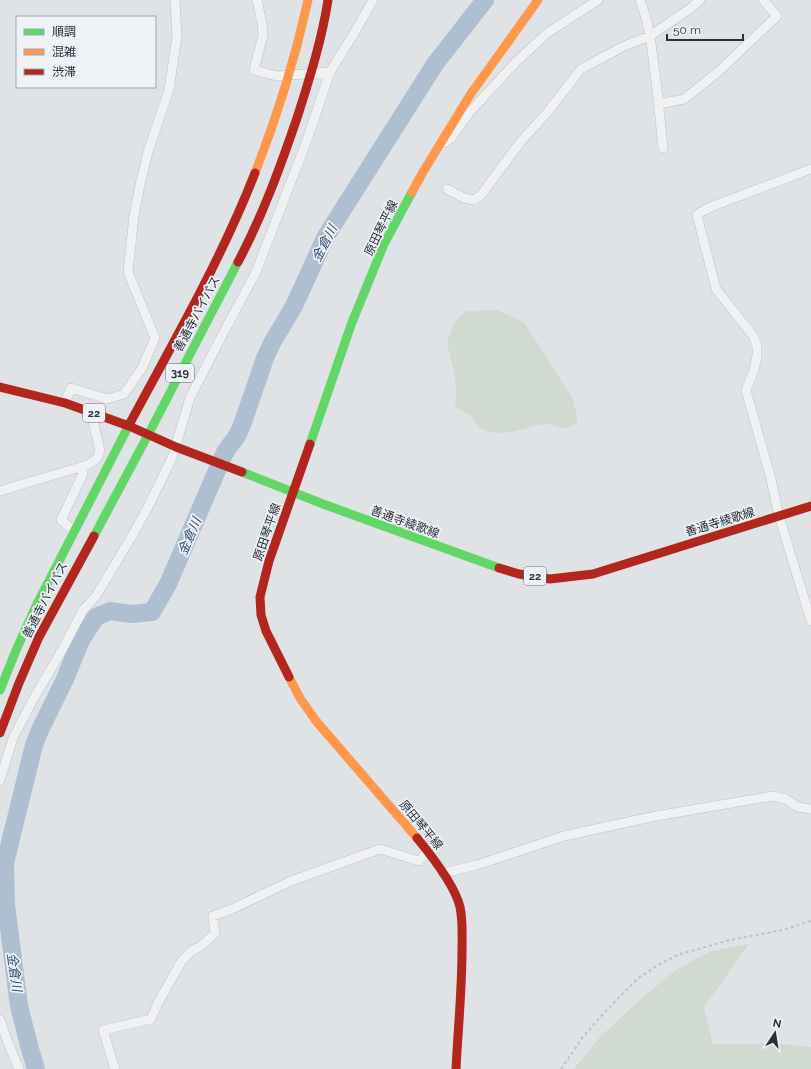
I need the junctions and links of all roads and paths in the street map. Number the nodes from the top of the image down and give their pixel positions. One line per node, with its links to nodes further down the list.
1 (174, 0): 21 (street)
2 (256, 0): 14 (street)
3 (308, 0): 14 (main road, 善通寺バイパス / 319)
4 (328, 0): 13 (main road, 善通寺バイパス / 319)
5 (373, 0): 12 (street)
6 (538, 0): 16 (main road, 原田琴平線)
7 (598, 0): 16 (street)
8 (640, 0): 11 (street)
9 (700, 0): 11 (street)
10 (763, 0): 15 (street)
11 (650, 36): 15 (street); 19 (street)
12 (330, 72): 13 (street); 25 (street)
13 (311, 73): 14 (street); 24 (main road, 善通寺バイパス / 319)
14 (289, 75): 23 (main road, 善通寺バイパス / 319)
15 (659, 104): 17 (street)
16 (439, 146): 28 (main road, 原田琴平線)
17 (663, 148)
18 (811, 169): 30 (street)
19 (447, 189)
20 (0, 387): 21 (main road, 善通寺綾歌線 / 22)
21 (65, 403): 22 (main road, 善通寺綾歌線 / 22)
22 (94, 413): 23 (main road, 善通寺綾歌線 / 22); 26 (street)
23 (128, 426): 24 (main road, 善通寺綾歌線 / 22); 31 (main road, 善通寺バイパス / 319)
24 (148, 435): 25 (main road, 善通寺綾歌線 / 22); 34 (main road, 善通寺バイパス / 319)
25 (180, 449): 28 (main road, 善通寺綾歌線 / 22); 35 (street)
26 (80, 467): 27 (street); 31 (street)
27 (0, 491)
28 (294, 492): 30 (main road, 善通寺綾歌線 / 22); 37 (main road, 原田琴平線)
29 (811, 506): 30 (main road, 善通寺綾歌線 / 22)
30 (779, 516): 32 (street)
31 (74, 531): 33 (main road, 善通寺バイパス / 319)
32 (811, 620)
33 (0, 690)
34 (0, 733)
35 (0, 780)
36 (811, 810): 38 (street)
37 (428, 851): 38 (main road, 原田琴平線); 42 (street)
38 (443, 873): 43 (main road, 原田琴平線)
39 (811, 921): 44 (path)
40 (0, 1020): 41 (street)
41 (19, 1069)
42 (115, 1069)
43 (456, 1069)
44 (561, 1069)

